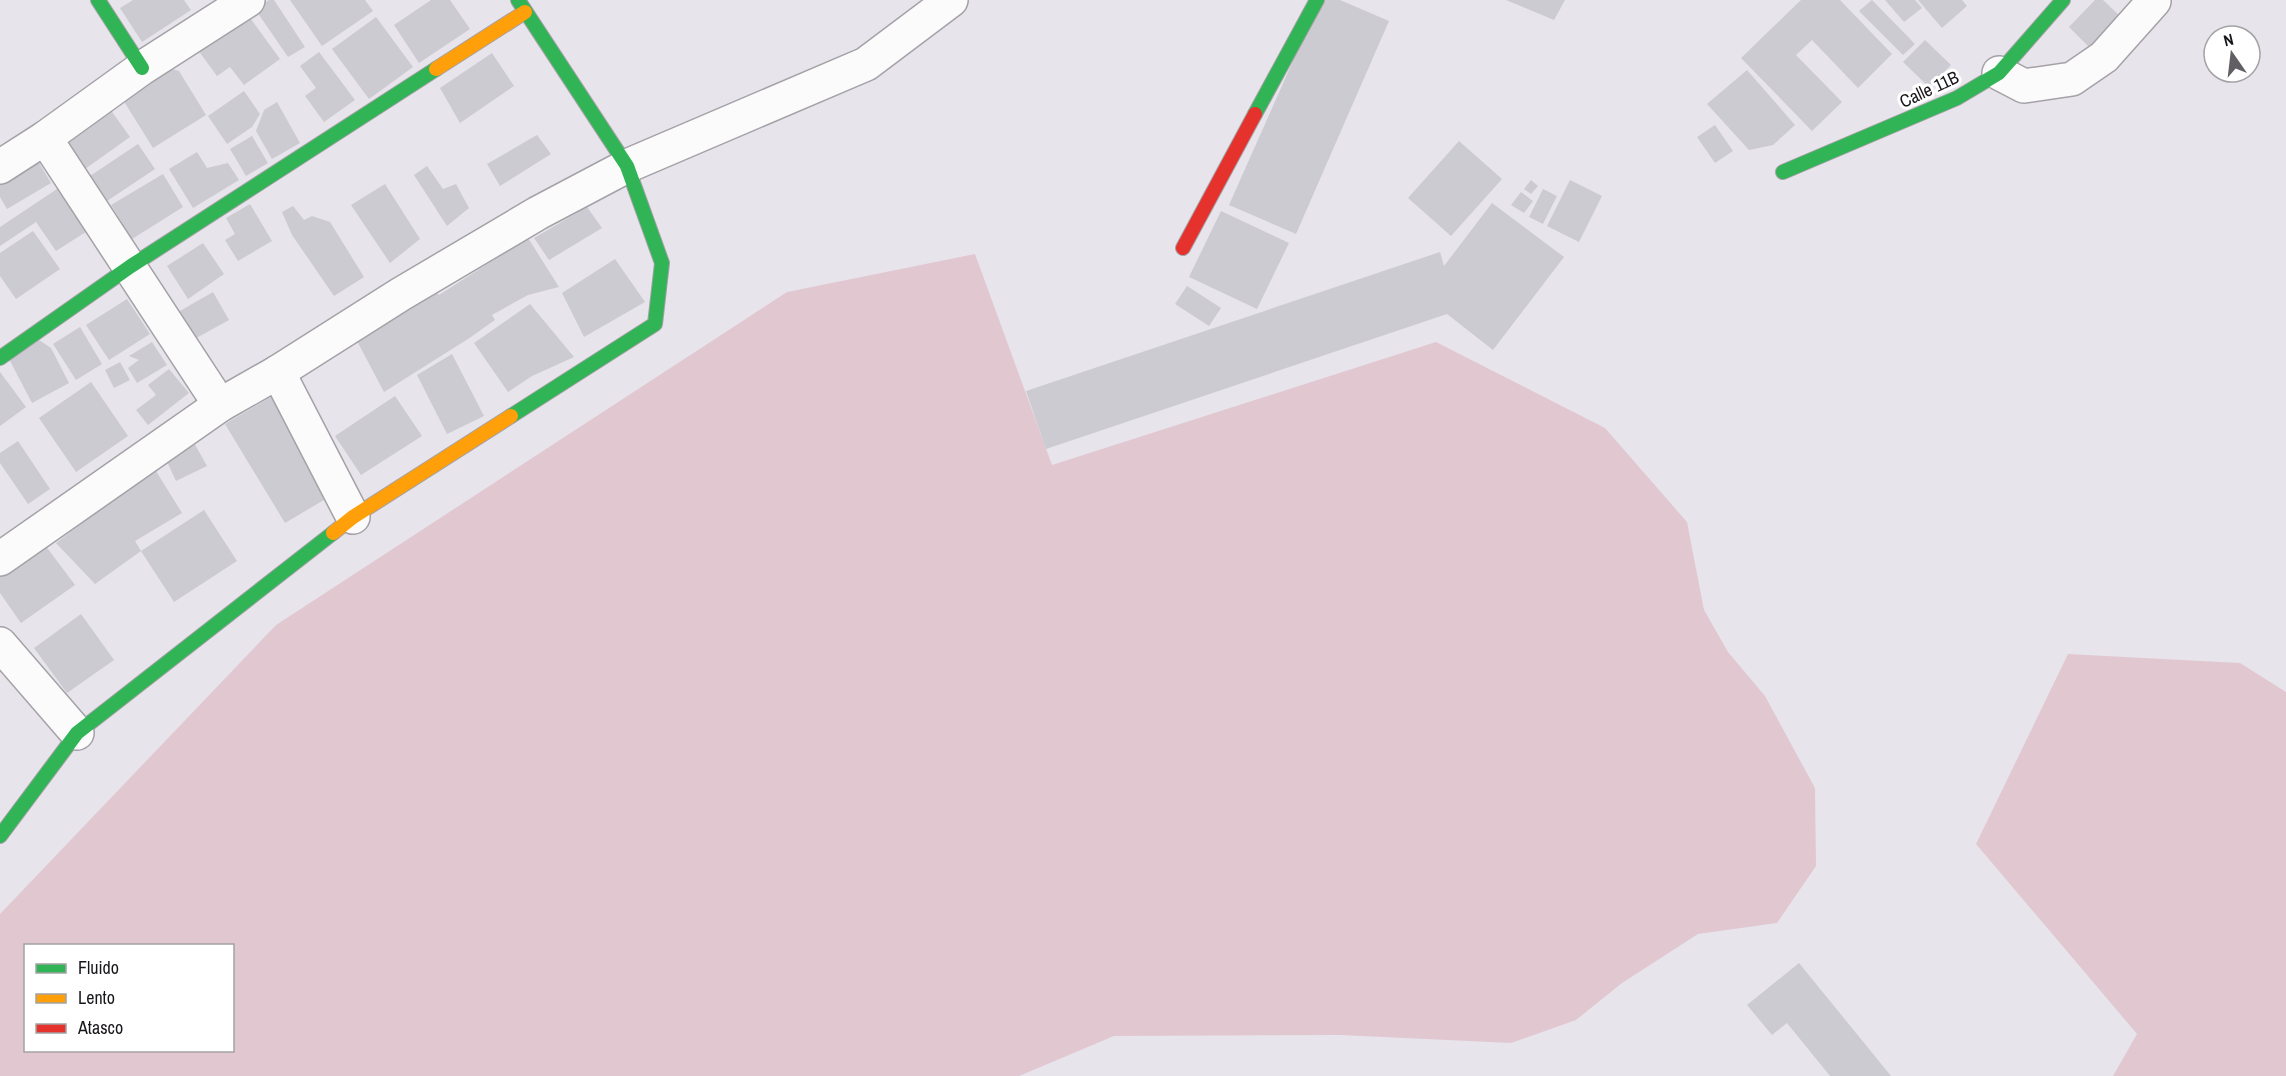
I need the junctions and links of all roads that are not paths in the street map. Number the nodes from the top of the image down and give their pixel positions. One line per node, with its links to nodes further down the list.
1 (98, 0): 8 (street)
2 (248, 0): 8 (street)
3 (951, 0): 11 (street)
4 (1317, 0): 14 (street)
5 (2063, 0): 9 (street, Calle 11B)
6 (2154, 1): 9 (street)
7 (521, 6): 11 (street); 15 (street)
8 (142, 68): 10 (street)
9 (1999, 74): 13 (street, Calle 11B)
10 (45, 138): 12 (street); 15 (street)
11 (627, 166): 17 (street); 19 (street)
12 (0, 167)
13 (1783, 172)
14 (1183, 248)
15 (131, 267): 16 (street); 18 (street)
16 (0, 358)
17 (278, 372): 18 (street); 19 (street)
18 (220, 405): 20 (street)
19 (353, 517): 22 (street)
20 (0, 560)
21 (0, 645): 22 (street)
22 (76, 733): 23 (street)
23 (0, 836)

